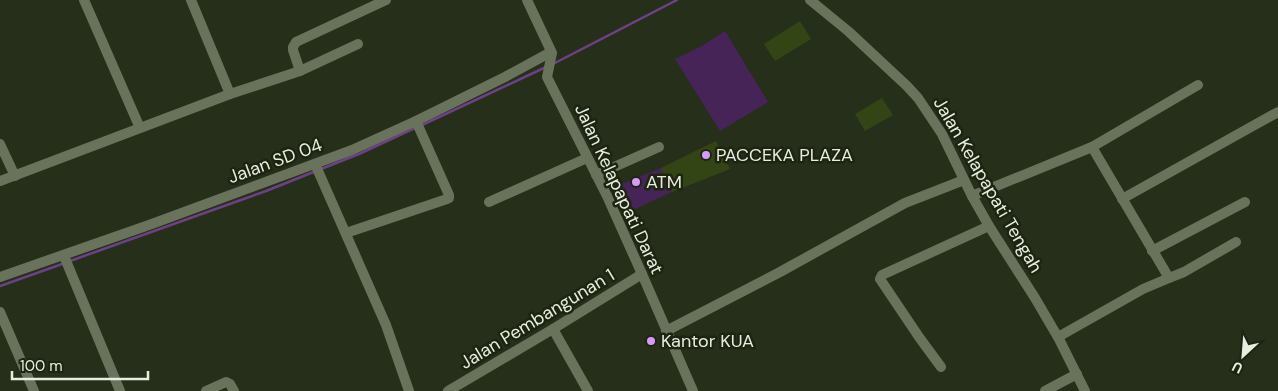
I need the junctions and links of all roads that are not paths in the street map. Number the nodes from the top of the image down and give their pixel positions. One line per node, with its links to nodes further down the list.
1 (84, 0): 13 (street)
2 (191, 0): 10 (street)
3 (386, 0): 8 (street)
4 (527, 0): 7 (street)
5 (810, 0): 21 (street, Jalan Kelapapati Tengah)
6 (358, 44): 8 (street)
7 (552, 52): 12 (street, Jalan SD 04); 17 (street, Jalan Kelapapati Darat)
8 (300, 71): 10 (street)
9 (1198, 85): 16 (street)
10 (230, 94): 13 (street)
11 (1278, 112): 24 (street)
12 (417, 124): 18 (street, Jalan SD 04); 28 (street)
13 (140, 128): 20 (street)
14 (0, 144): 20 (street)
15 (660, 147): 19 (street)
16 (1092, 147): 23 (street); 24 (street)
17 (587, 158): 19 (street, Jalan Kelapapati Darat); 25 (street)
18 (317, 169): 28 (street); 31 (street, Jalan SD 04)
19 (596, 175): 32 (street, Jalan Kelapapati Darat)
20 (15, 176): 22 (street)
21 (964, 180): 23 (street, Jalan Kelapapati Tengah); 37 (street)
22 (0, 181)
23 (972, 196): 27 (street, Jalan Kelapapati Tengah)
24 (1122, 199): 30 (street)
25 (489, 202)
26 (1245, 202): 30 (street)
27 (989, 226): 38 (street, Jalan Kelapapati Tengah); 39 (street)
28 (346, 233): 45 (street)
29 (1236, 242): 34 (street)
30 (1152, 251): 34 (street)
31 (66, 260): 33 (street, Jalan SD 04); 42 (street)
32 (642, 274): 36 (street, Jalan Pembangunan 1); 37 (street, Jalan Kelapapati Darat)
33 (0, 277)
34 (1169, 278): 38 (street)
35 (0, 312): 41 (street)
36 (554, 329): 46 (street, Jalan Pembangunan 1); 47 (street)
37 (666, 331): 48 (street, Jalan Kelapapati Darat)
38 (1058, 336): 40 (street, Jalan Kelapapati Tengah)
39 (942, 367)
40 (1077, 374): 49 (street); 50 (street, Jalan Kelapapati Tengah)
41 (34, 391)
42 (120, 391)
43 (206, 391): 44 (street)
44 (234, 391)
45 (409, 391)
46 (448, 391)
47 (588, 391)
48 (693, 391)
49 (1045, 391)
50 (1085, 391)

